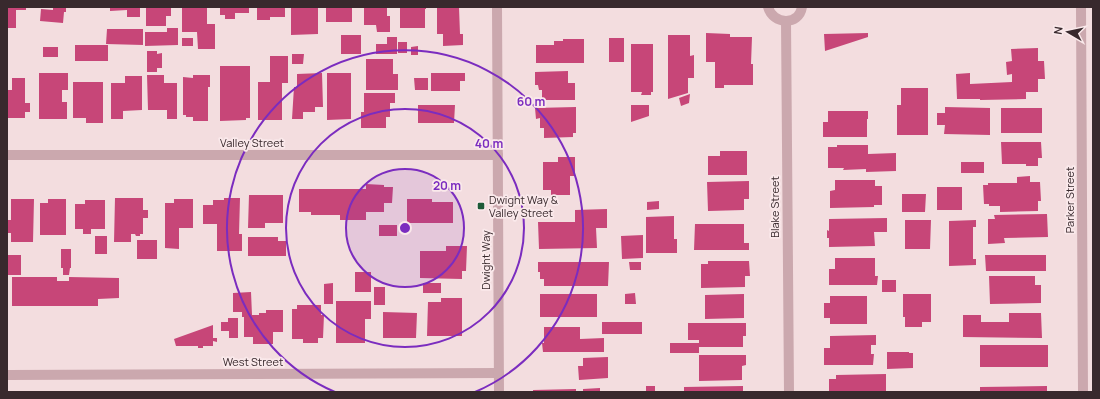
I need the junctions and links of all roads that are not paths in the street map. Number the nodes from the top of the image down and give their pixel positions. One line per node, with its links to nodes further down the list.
1 (497, 7): 7 (street, Dwight Way)
2 (768, 7): 5 (street)
3 (802, 7): 5 (street)
4 (1081, 7): 12 (street, Parker Street)
5 (786, 22): 11 (street, Blake Street)
6 (7, 155): 7 (street, Valley Street)
7 (498, 155): 8 (street, Dwight Way)
8 (499, 373): 9 (street, West Street); 10 (street, Dwight Way)
9 (7, 375)
10 (499, 392)
11 (789, 392)
12 (1083, 392)

